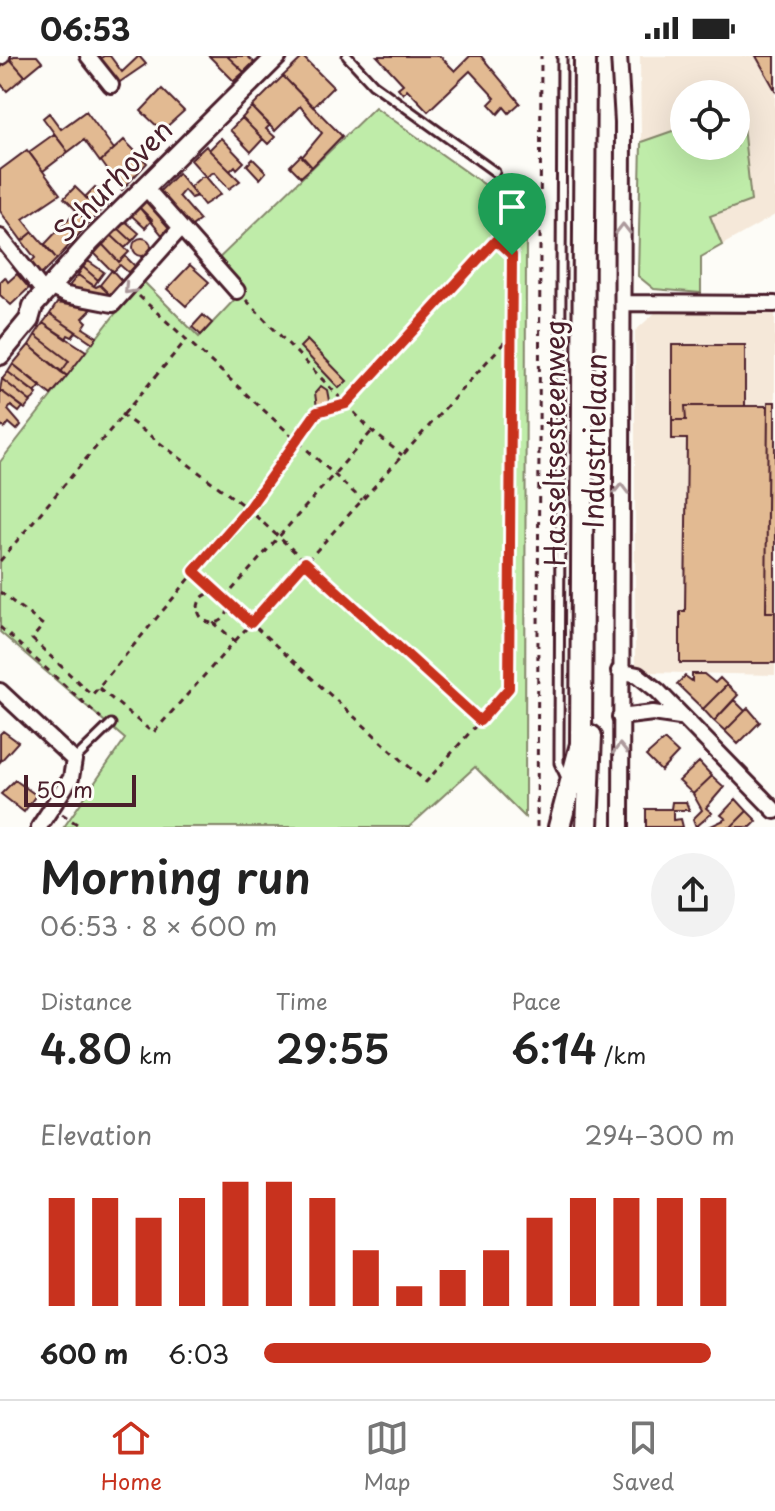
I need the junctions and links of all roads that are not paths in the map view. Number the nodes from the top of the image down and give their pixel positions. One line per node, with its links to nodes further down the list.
1 (88, 56): 8 (street)
2 (277, 56): 10 (street, Schurhoven)
3 (347, 56): 9 (lane)
4 (562, 56): 25 (lane)
5 (585, 56): 25 (main road, Hasseltsesteenweg)
6 (593, 56): 29 (main road, Hasseltsesteenweg)
7 (619, 56): 15 (street, Industrielaan, one-way to 7)
8 (111, 85)
9 (495, 172)
10 (144, 186): 11 (street); 14 (street, Schurhoven)
11 (179, 230): 13 (street); 14 (street, one-way to 14)
12 (0, 237): 14 (street)
13 (237, 291)
14 (43, 295): 17 (street); 18 (street, Schurhoven)
15 (623, 303): 16 (street); 19 (street, Industrielaan, one-way to 15)
16 (775, 304)
17 (0, 339)
18 (0, 355)
19 (619, 671): 21 (street, Industrielaan); 22 (street)
20 (0, 691): 24 (street)
21 (620, 717): 22 (street); 30 (street, Industrielaan, one-way to 21)
22 (680, 717): 26 (street)
23 (111, 725): 24 (lane)
24 (74, 760): 27 (street)
25 (568, 783): 28 (main road, Hasseltsesteenweg)
26 (775, 811)
27 (39, 827)
28 (559, 827)
29 (587, 827)
30 (621, 827)

